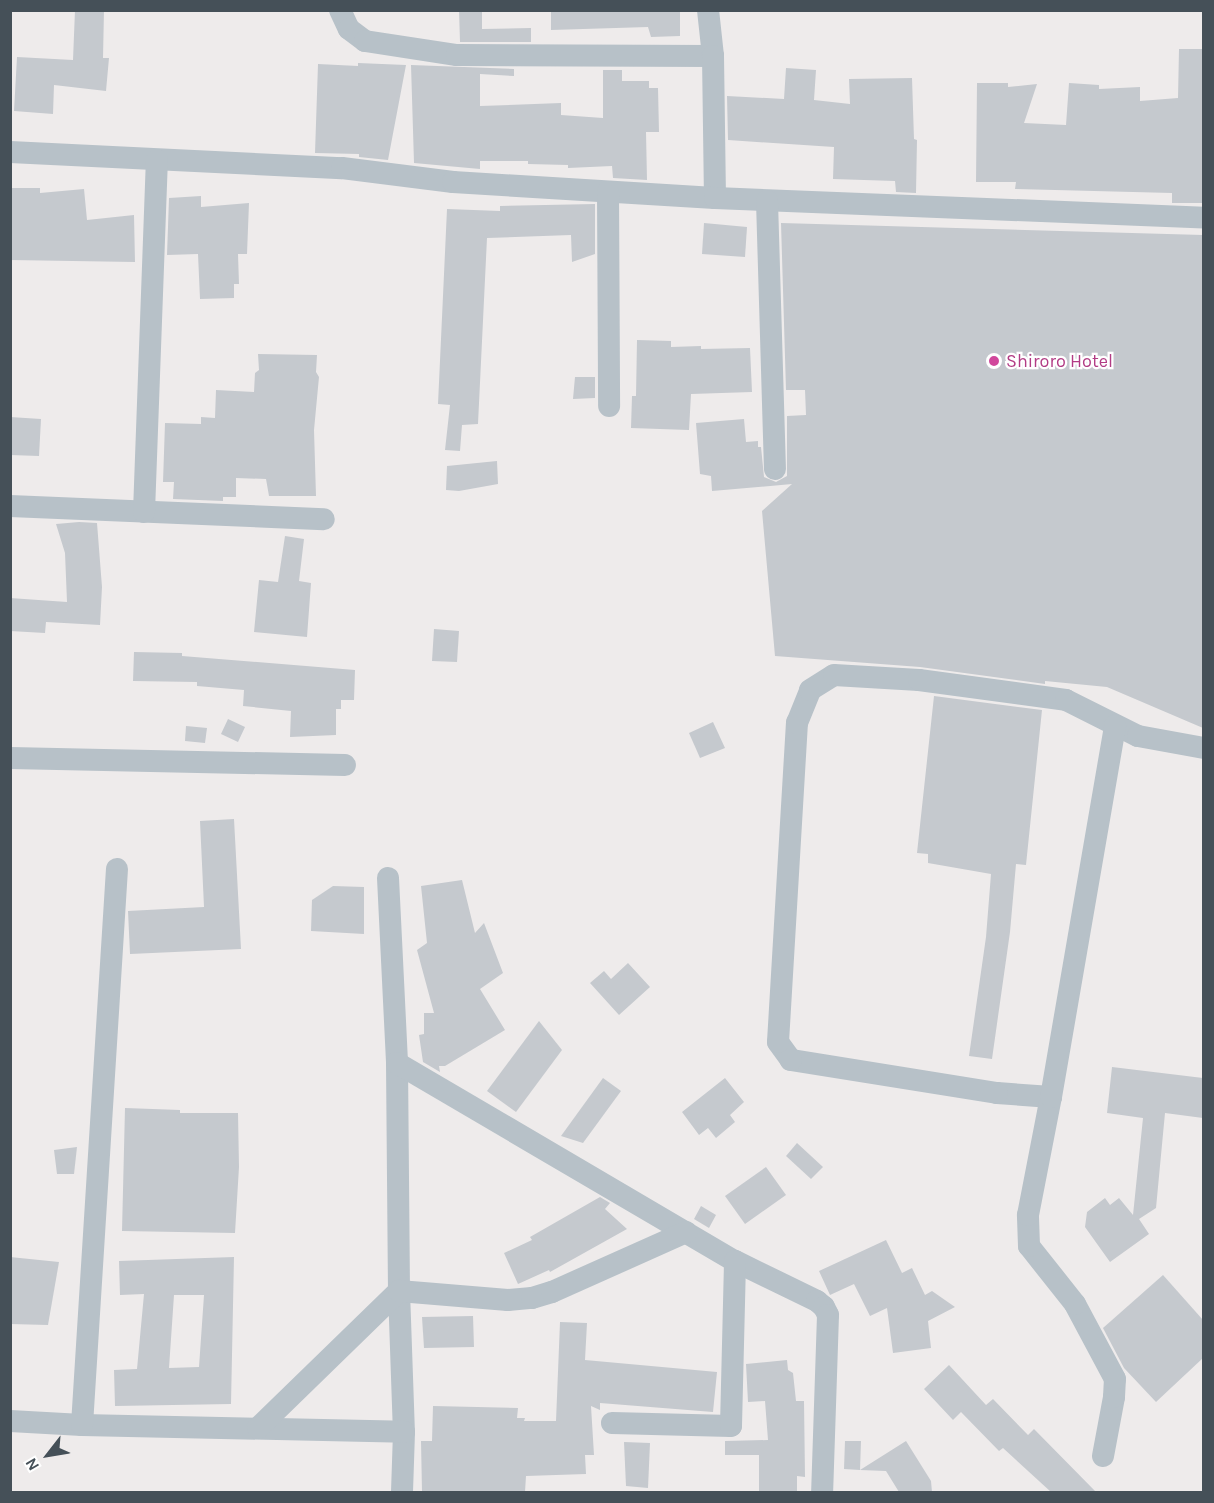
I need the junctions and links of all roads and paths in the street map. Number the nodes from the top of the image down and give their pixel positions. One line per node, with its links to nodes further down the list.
1 (340, 10): 3 (street)
2 (708, 10): 3 (street)
3 (713, 56): 7 (street)
4 (10, 152): 5 (street)
5 (157, 160): 6 (street); 13 (street)
6 (608, 192): 7 (street); 10 (street)
7 (715, 198): 8 (street)
8 (766, 201): 9 (street); 11 (street)
9 (1203, 218)
10 (609, 406)
11 (775, 469)
12 (10, 506): 13 (street)
13 (144, 512): 14 (street)
14 (324, 519)
15 (1115, 725): 16 (street); 22 (street); 22 (street)
16 (1203, 748)
17 (10, 758): 18 (street)
18 (345, 765)
19 (117, 869): 28 (street)
20 (388, 878): 21 (street)
21 (397, 1064): 23 (street); 25 (street)
22 (1051, 1097): 31 (street)
23 (686, 1232): 24 (street); 25 (street)
24 (735, 1261): 27 (street); 33 (street)
25 (399, 1291): 29 (street); 30 (street)
26 (10, 1420): 28 (street)
27 (612, 1423)
28 (82, 1425): 29 (street)
29 (258, 1428): 30 (street)
30 (404, 1432): 32 (street)
31 (1103, 1456)
32 (402, 1492)
33 (822, 1492)

